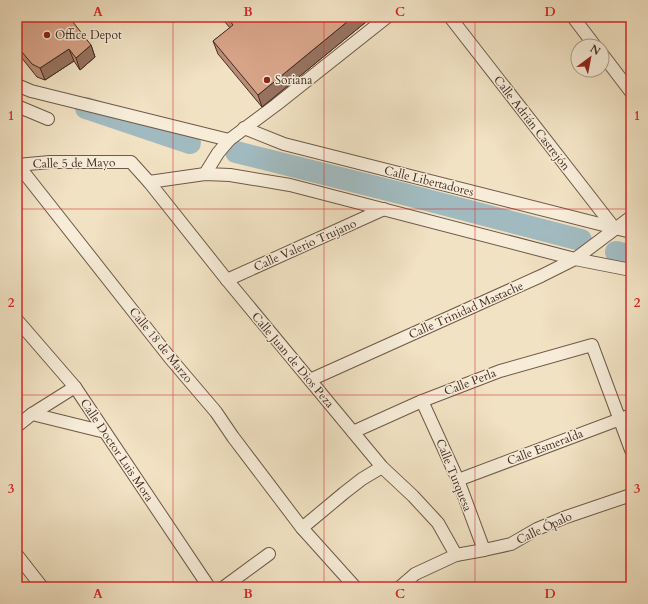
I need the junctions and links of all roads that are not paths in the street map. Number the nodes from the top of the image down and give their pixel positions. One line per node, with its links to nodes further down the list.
1 (387, 17): 10 (street)
2 (450, 17): 18 (street, Calle Adrián Castrejón)
3 (573, 17): 4 (street)
4 (589, 38)
5 (610, 64): 7 (street)
6 (17, 85): 11 (street)
7 (631, 92)
8 (17, 106): 9 (street)
9 (48, 119)
10 (244, 128): 11 (street); 18 (street, Calle Libertadores)
11 (229, 140): 14 (street)
12 (131, 162): 13 (street, Calle 5 de Mayo); 15 (street, Calle Juan de Dios Peza)
13 (18, 165): 37 (street, Calle 18 de Marzo)
14 (205, 174): 15 (street); 16 (street)
15 (149, 182): 22 (street, Calle Juan de Dios Peza)
16 (384, 209): 20 (street); 22 (street, Calle Valerio Trujano)
17 (631, 218): 18 (street, Calle Trinidad Mastache)
18 (615, 229): 19 (street, Calle Libertadores); 20 (street, Calle Trinidad Mastache)
19 (631, 232)
20 (575, 259): 21 (street); 24 (street, Calle Trinidad Mastache)
21 (631, 270)
22 (227, 280): 24 (street, Calle Juan de Dios Peza)
23 (17, 320): 25 (street, Calle Doctor Luis Mora)
24 (310, 380): 32 (street, Calle Juan de Dios Peza)
25 (75, 387): 27 (street); 31 (street, Calle Doctor Luis Mora)
26 (422, 400): 29 (street, Calle Perla); 32 (street, Calle Perla); 35 (street, Calle Turquesa)
27 (32, 414): 30 (street); 31 (street)
28 (631, 414): 29 (street, Calle Esmeralda)
29 (619, 419): 33 (street); 35 (street, Calle Esmeralda)
30 (17, 426)
31 (105, 432): 43 (street, Calle Doctor Luis Mora)
32 (353, 432): 34 (street, Calle Juan de Dios Peza)
33 (631, 450)
34 (382, 467): 37 (street); 40 (street, Calle Juan de Dios Peza)
35 (458, 480): 38 (street, Calle Turquesa)
36 (631, 495): 38 (street, Calle Ópalo)
37 (302, 528): 45 (street, Calle 18 de Marzo)
38 (484, 550): 40 (street, Calle Ópalo)
39 (269, 554): 44 (street)
40 (456, 554): 46 (street, Calle Ópalo)
41 (17, 555): 42 (street)
42 (42, 587)
43 (209, 587)
44 (224, 587)
45 (356, 587)
46 (400, 587)

